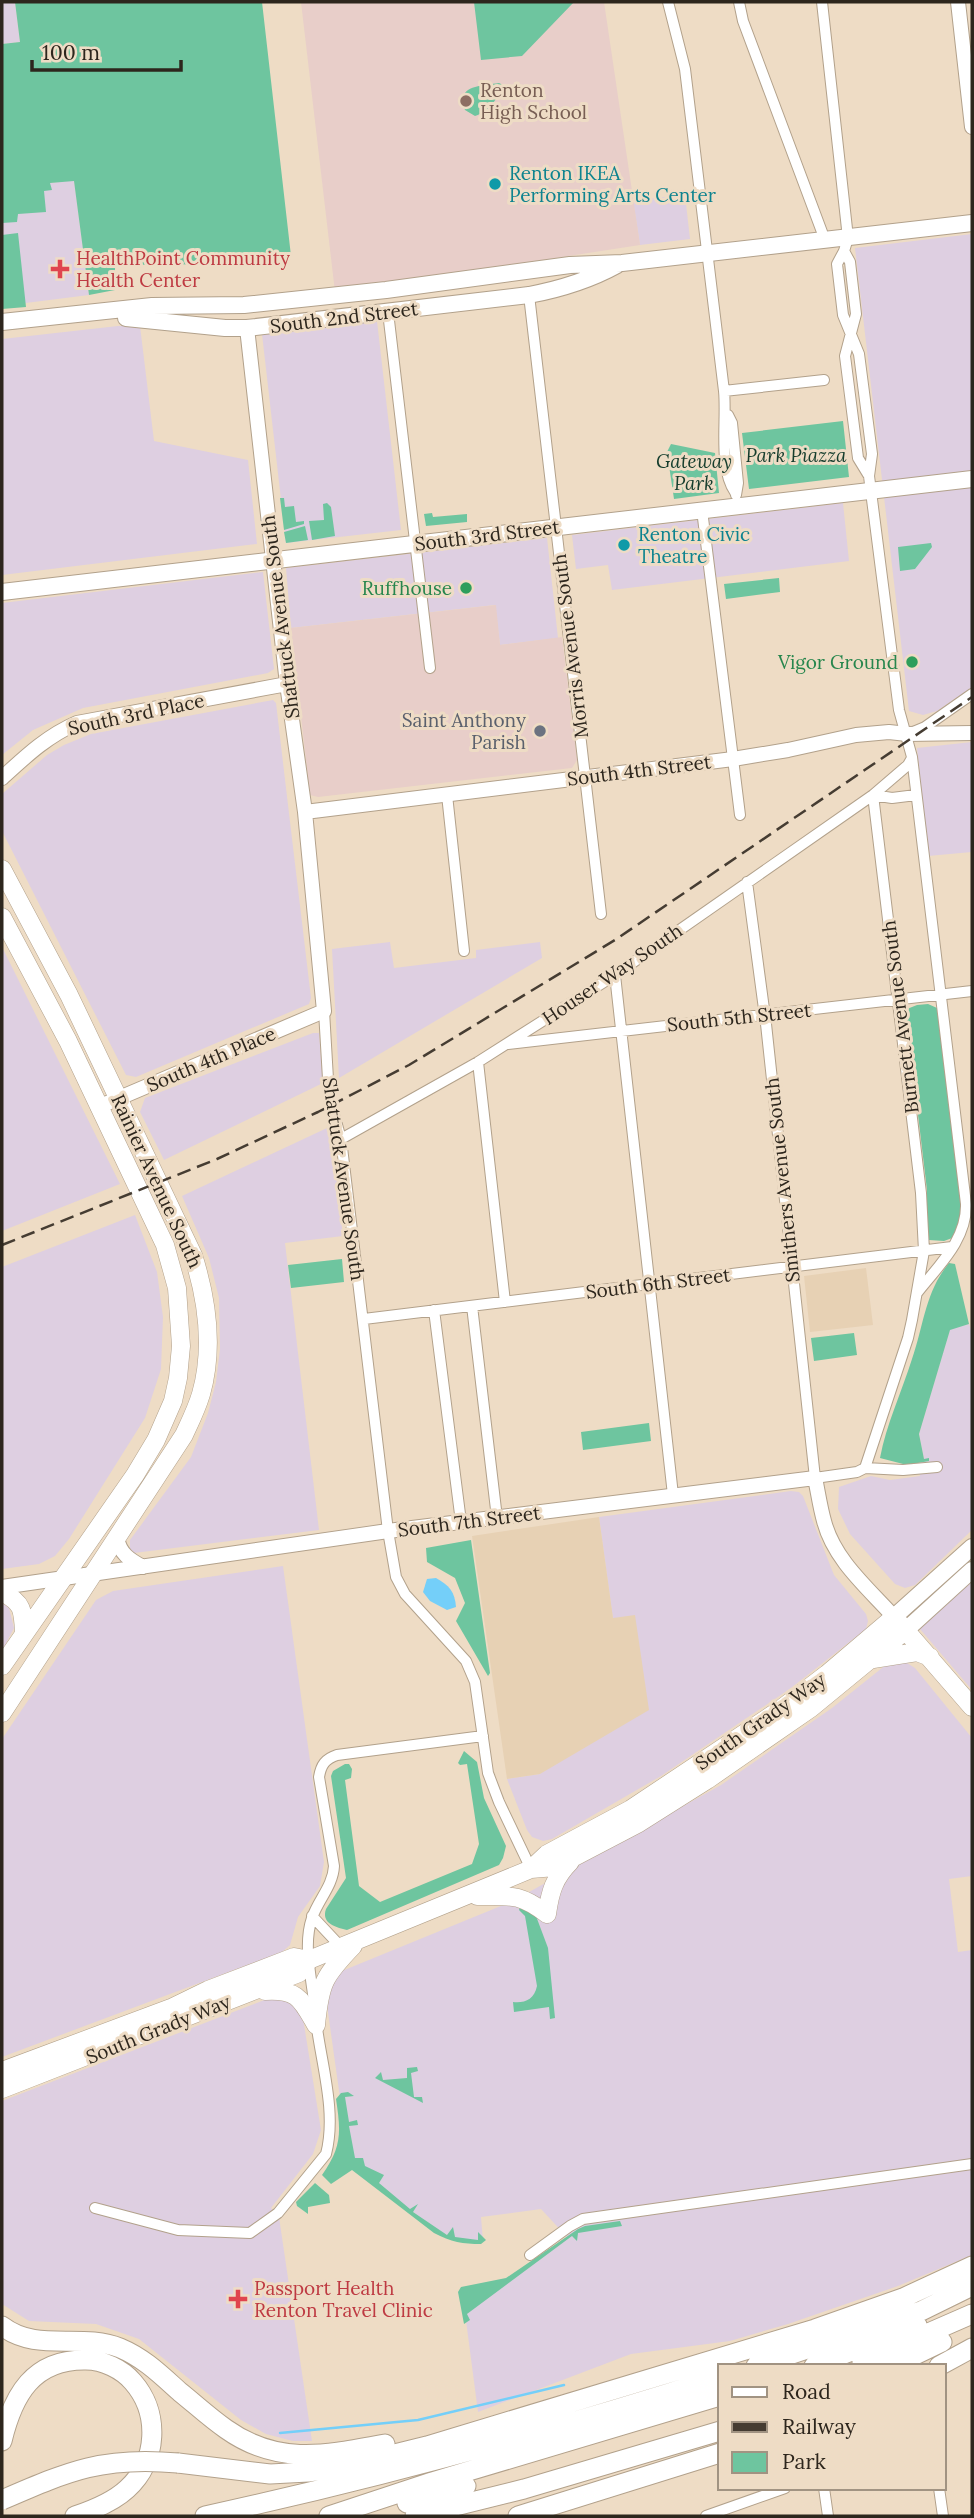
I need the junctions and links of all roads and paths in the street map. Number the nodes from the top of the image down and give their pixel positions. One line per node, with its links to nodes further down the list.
1 (668, 2): 9 (street)
2 (739, 2): 7 (street)
3 (822, 2): 8 (street, Burnett Avenue South)
4 (958, 2): 5 (street)
5 (972, 127)
6 (972, 223): 8 (main road, South 2nd Street)
7 (825, 240): 8 (main road, South 2nd Street); 9 (main road, South 2nd Street)
8 (846, 244): 19 (street, Burnett Avenue South)
9 (707, 253): 10 (main road, South 2nd Street); 17 (street)
10 (622, 263): 11 (main road, South 2nd Street); 13 (main road, South 2nd Street)
11 (529, 295): 12 (main road, South 2nd Street); 22 (street, Morris Avenue South)
12 (388, 312): 15 (main road, South 2nd Street); 23 (street)
13 (60, 316): 14 (main road, South 2nd Street); 15 (main road, South 2nd Street)
14 (2, 322)
15 (247, 328): 24 (street, Shattuck Avenue South)
16 (824, 380): 17 (street)
17 (724, 391): 20 (street)
18 (972, 479): 19 (main road, South 3rd Street)
19 (870, 484): 20 (main road, South 3rd Street); 30 (street, Burnett Avenue South)
20 (736, 499): 21 (main road, South 3rd Street)
21 (702, 510): 22 (main road, South 3rd Street); 32 (street)
22 (556, 527): 23 (main road, South 3rd Street); 33 (street, Morris Avenue South)
23 (415, 544): 24 (main road, South 3rd Street); 26 (street)
24 (273, 560): 25 (main road, South 3rd Street); 27 (street, Shattuck Avenue South)
25 (2, 592)
26 (430, 668)
27 (287, 684): 34 (street, South 3rd Place); 35 (street, Shattuck Avenue South)
28 (972, 694): 30 (street)
29 (972, 733): 30 (street, South 4th Street)
30 (907, 734): 31 (street, Burnett Avenue South); 32 (street, South 4th Street)
31 (912, 758): 37 (street); 38 (street, Burnett Avenue South)
32 (733, 759): 33 (street, South 4th Street); 41 (street)
33 (585, 776): 36 (street, South 4th Street); 44 (street, Morris Avenue South)
34 (2, 778)
35 (301, 788): 39 (street); 40 (street, Shattuck Avenue South)
36 (447, 795): 39 (street, South 4th Street); 46 (street)
37 (873, 795): 38 (street); 43 (street, Houser Way South); 50 (street, Burnett Avenue South)
38 (916, 795): 49 (street, Burnett Avenue South)
39 (320, 810): 40 (street, South 4th Street)
40 (305, 812): 51 (street, Shattuck Avenue South)
41 (740, 815)
42 (2, 869): 56 (main road, Rainier Avenue South)
43 (747, 882): 47 (street, Houser Way South); 52 (street, Smithers Avenue South)
44 (601, 914)
45 (2, 916): 57 (main road, Rainier Avenue South)
46 (464, 951)
47 (615, 975): 53 (street); 54 (street, Houser Way South)
48 (972, 991): 49 (street, South 5th Street)
49 (940, 995): 50 (street, South 5th Street); 59 (street, Burnett Avenue South)
50 (898, 999): 52 (street, South 5th Street); 60 (street, Burnett Avenue South)
51 (324, 1011): 56 (street, South 4th Place); 58 (street, Shattuck Avenue South)
52 (765, 1014): 53 (street, South 5th Street); 61 (street, Smithers Avenue South)
53 (620, 1031): 54 (street, South 5th Street); 62 (street)
54 (505, 1044): 55 (street, Houser Way South)
55 (478, 1062): 58 (street, Houser Way South); 64 (street)
56 (120, 1098): 57 (street, South 4th Place); 77 (main road, Rainier Avenue South)
57 (98, 1107): 82 (main road, Rainier Avenue South)
58 (341, 1139): 67 (street, Shattuck Avenue South)
59 (953, 1247): 60 (street, South 6th Street); 63 (street, Burnett Avenue South)
60 (924, 1251): 61 (street, South 6th Street); 63 (street, Burnett Avenue South)
61 (792, 1267): 62 (street, South 6th Street); 70 (street, Smithers Avenue South)
62 (648, 1284): 64 (street, South 6th Street); 72 (street)
63 (917, 1293): 69 (street, Burnett Avenue South)
64 (505, 1302): 65 (street, South 6th Street)
65 (472, 1306): 66 (street, South 6th Street); 74 (street)
66 (434, 1310): 67 (street, South 6th Street); 75 (street)
67 (364, 1319): 76 (street, Shattuck Avenue South)
68 (937, 1466): 69 (street, South 7th Street)
69 (865, 1468): 70 (street, South 7th Street)
70 (815, 1478): 71 (street, South 7th Street); 73 (street)
71 (782, 1482): 72 (street, South 7th Street); 73 (street)
72 (673, 1495): 74 (street, South 7th Street)
73 (820, 1503): 84 (street)
74 (497, 1518): 75 (street, South 7th Street)
75 (461, 1522): 76 (street, South 7th Street)
76 (388, 1531): 79 (street, South 7th Street); 93 (street, Shattuck Avenue South)
77 (117, 1538): 79 (street); 81 (main road, Rainier Avenue South)
78 (972, 1548): 84 (main road, South Grady Way)
79 (143, 1567): 81 (street, South 7th Street)
80 (972, 1570): 84 (main road, South Grady Way)
81 (93, 1574): 82 (street, South 7th Street); 92 (main road, Rainier Avenue South)
82 (65, 1577): 83 (street, South 7th Street); 85 (main road, Rainier Avenue South)
83 (2, 1589): 85 (main road)
84 (900, 1623): 86 (main road); 87 (main road, South Grady Way); 89 (main road, South Grady Way)
85 (24, 1633): 88 (main road, Rainier Avenue South)
86 (930, 1657): 87 (main road); 90 (main road)
87 (870, 1660): 91 (main road, South Grady Way)
88 (2, 1666)
89 (803, 1693): 91 (main road); 94 (main road, South Grady Way)
90 (972, 1707)
91 (806, 1712): 94 (main road, South Grady Way)
92 (2, 1713)
93 (483, 1735): 96 (street, Shattuck Avenue South); 98 (street)
94 (704, 1772): 95 (main road, South Grady Way); 96 (main road, South Grady Way)
95 (576, 1856): 96 (main road, South Grady Way); 97 (main road)
96 (531, 1869): 97 (main road, South Grady Way)
97 (467, 1896): 99 (main road, South Grady Way)
98 (312, 1916): 99 (street); 100 (street)
99 (350, 1945): 100 (main road, South Grady Way); 102 (main road)
100 (309, 1960): 101 (main road, South Grady Way); 102 (street); 103 (main road, South Grady Way)
101 (248, 1993): 102 (main road); 104 (main road, South Grady Way)
102 (316, 2025): 106 (street)
103 (2, 2071)
104 (2, 2089)
105 (972, 2164): 107 (street)
106 (94, 2208)
107 (530, 2255)
108 (972, 2266): 123 (highway)
109 (972, 2286): 115 (highway)
110 (972, 2298): 116 (highway)
111 (972, 2314): 117 (highway)
112 (2, 2326): 123 (highway)
113 (972, 2326): 118 (highway)
114 (972, 2348): 119 (highway)
115 (762, 2364)
116 (819, 2364)
117 (857, 2364)
118 (896, 2364)
119 (943, 2364)
120 (718, 2378): 135 (highway)
121 (718, 2397): 128 (highway)
122 (718, 2408): 128 (highway)
123 (520, 2417): 132 (highway, bridge)
124 (718, 2432): 127 (highway)
125 (2, 2441): 134 (highway)
126 (718, 2454): 140 (highway)
127 (621, 2460): 138 (highway); 139 (highway)
128 (508, 2467): 136 (highway); 137 (highway)
129 (780, 2490): 133 (street)
130 (824, 2490): 141 (street)
131 (939, 2490): 142 (street)
132 (2, 2500)
133 (713, 2515)
134 (75, 2516)
135 (205, 2516)
136 (329, 2516)
137 (366, 2516)
138 (415, 2516)
139 (472, 2516)
140 (518, 2516)
141 (828, 2516)
142 (943, 2516)

